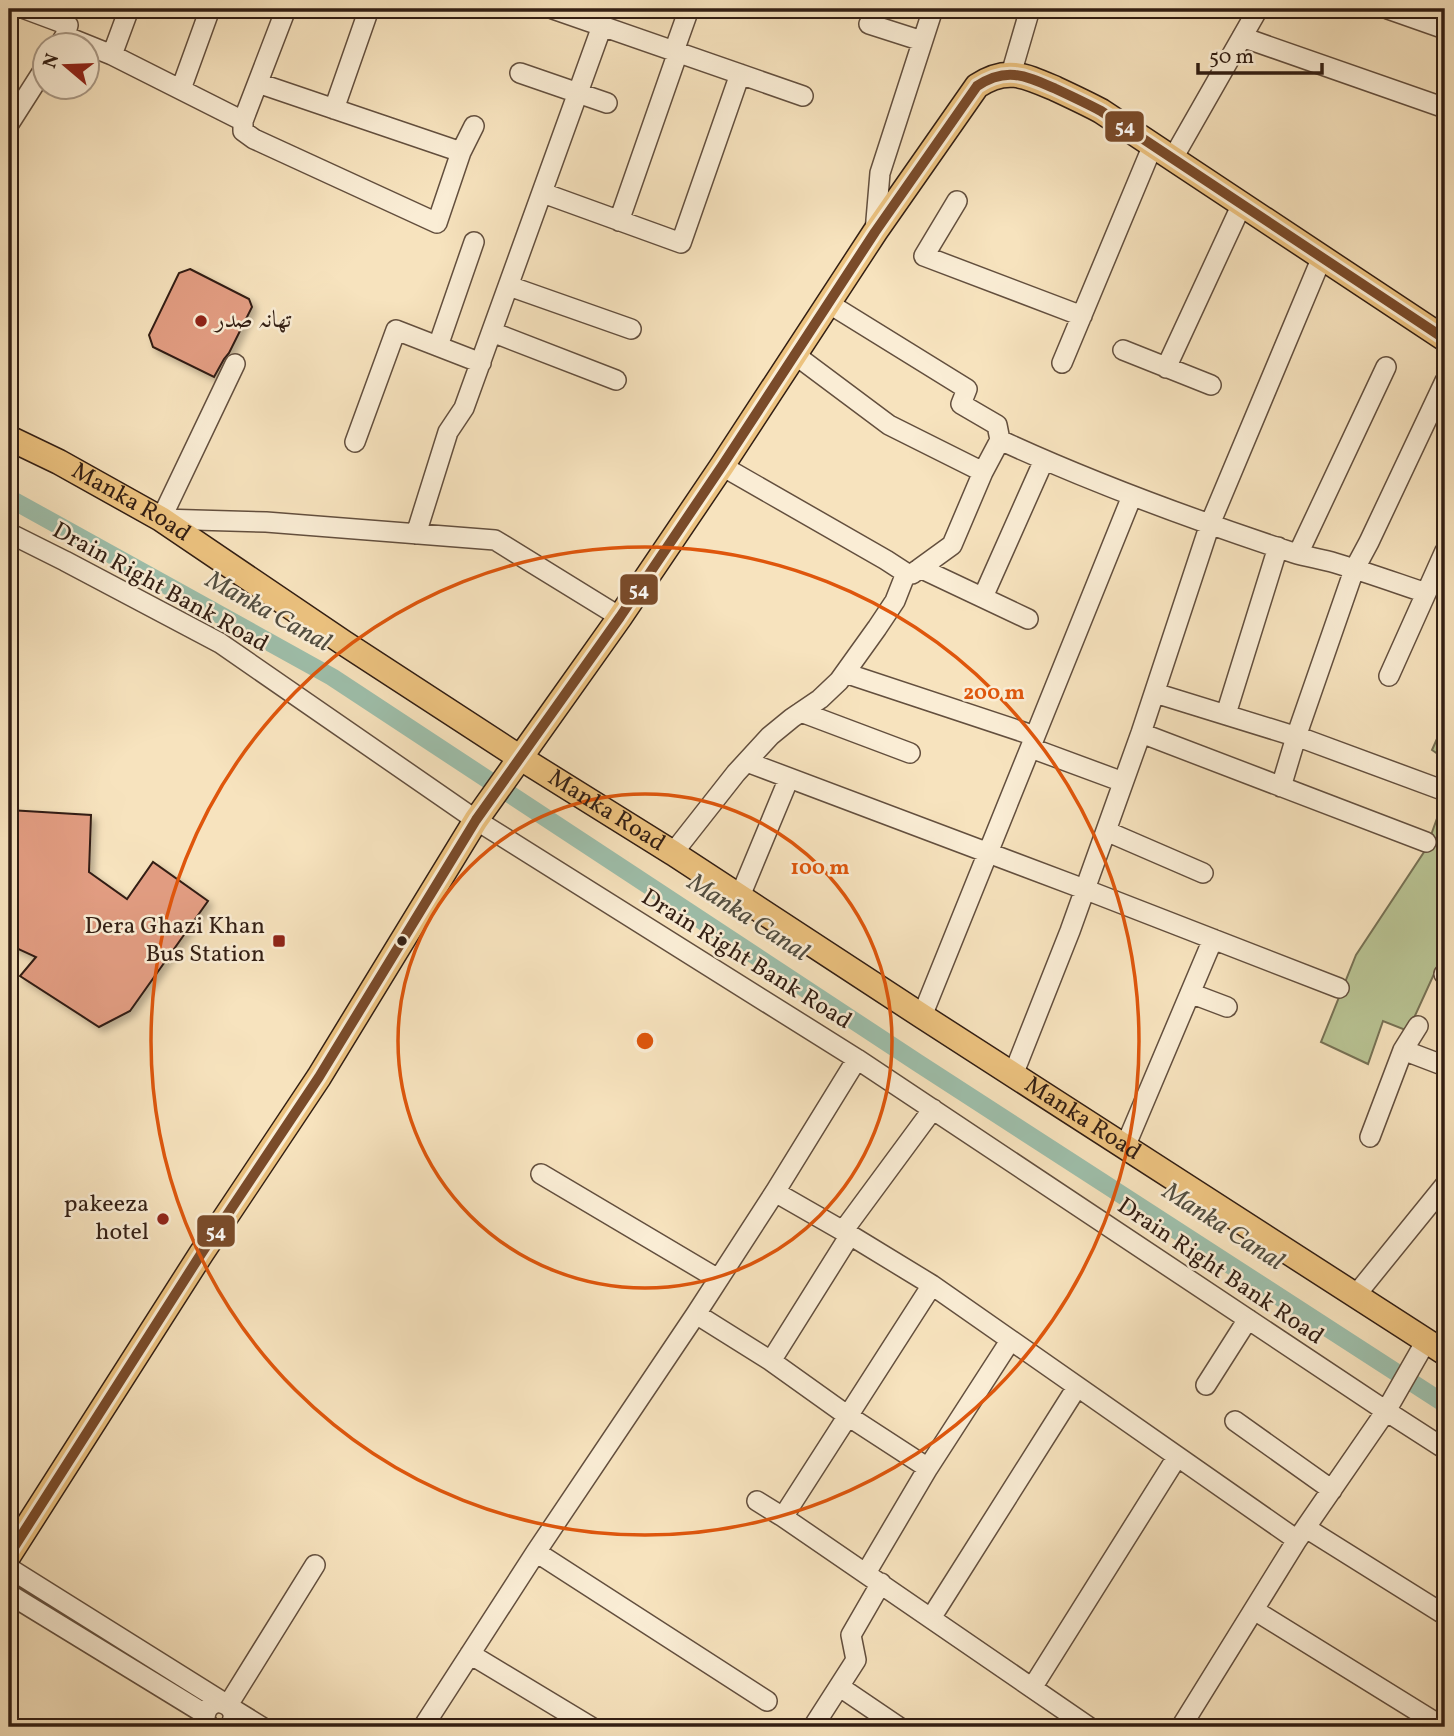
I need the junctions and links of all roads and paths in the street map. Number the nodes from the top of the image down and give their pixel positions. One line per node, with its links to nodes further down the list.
1 (129, 9): 20 (street)
2 (210, 9): 26 (street)
3 (286, 9): 24 (street)
4 (369, 9): 31 (street)
5 (553, 9): 12 (street)
6 (689, 9): 19 (street)
7 (933, 9): 17 (street)
8 (1030, 9): 23 (street)
9 (1258, 9): 16 (street)
10 (1388, 9): 14 (street)
11 (30, 10): 15 (street)
12 (602, 20): 19 (street); 27 (street)
13 (869, 23): 17 (street)
14 (1445, 29)
15 (65, 32)
16 (1242, 37): 30 (street); 35 (street)
17 (922, 41): 41 (street)
18 (102, 52): 20 (street)
19 (676, 52): 22 (street); 40 (street)
20 (112, 55): 26 (street)
21 (520, 73): 27 (street)
22 (740, 74): 28 (street); 40 (street)
23 (1011, 75): 35 (main road); 41 (main road)
24 (258, 83): 31 (street); 32 (street)
25 (32, 88): 33 (street)
26 (181, 89): 32 (street)
27 (579, 93): 29 (street); 37 (street)
28 (803, 96)
29 (607, 103)
30 (1445, 108)
31 (334, 110): 36 (street)
32 (243, 121): 36 (street)
33 (9, 124)
34 (474, 126): 36 (street)
35 (1163, 151): 39 (main road); 46 (street)
36 (461, 152)
37 (543, 193): 40 (street); 44 (street)
38 (957, 201): 46 (street)
39 (1242, 204): 43 (main road); 57 (street)
40 (619, 221)
41 (875, 232): 45 (main road)
42 (474, 242): 50 (street)
43 (1322, 257): 49 (main road); 69 (street)
44 (509, 286): 47 (street); 48 (street)
45 (828, 303): 52 (main road); 62 (street)
46 (1082, 316): 54 (street)
47 (631, 328)
48 (492, 332): 53 (street); 58 (street)
49 (1445, 339)
50 (438, 346): 53 (street); 63 (street)
51 (1123, 351): 57 (street)
52 (794, 354): 65 (main road); 66 (street)
53 (481, 363): 71 (street)
54 (1062, 363)
55 (235, 364): 68 (street)
56 (1386, 367): 74 (street)
57 (1166, 368): 60 (street)
58 (616, 380)
59 (1445, 381): 75 (street)
60 (1211, 386)
61 (9, 438): 68 (main road, Manka Road)
62 (1000, 440): 64 (street); 66 (street)
63 (355, 442)
64 (1044, 460): 67 (street); 78 (street)
65 (722, 466): 76 (street); 79 (main road)
66 (983, 472): 76 (street)
67 (1132, 496): 69 (street); 88 (street)
68 (161, 519): 71 (street); 91 (main road, Manka Road)
69 (1210, 524): 72 (street); 83 (street)
70 (9, 533): 96 (street, Drain Right Bank Road)
71 (416, 534): 79 (street)
72 (1278, 547): 74 (street); 85 (street)
73 (1445, 551): 77 (street)
74 (1298, 554): 75 (street)
75 (1354, 570): 77 (street); 87 (street)
76 (913, 571): 78 (street); 81 (street)
77 (1426, 593): 82 (street)
78 (983, 597): 80 (street)
79 (620, 617): 91 (main road)
80 (1028, 619)
81 (845, 673): 84 (street); 88 (street)
82 (1389, 676)
83 (1155, 693): 85 (street); 86 (street)
84 (802, 712): 89 (street); 90 (street)
85 (1226, 715): 87 (street)
86 (1141, 733): 93 (street); 94 (street)
87 (1296, 737): 94 (street); 95 (street)
88 (1033, 742): 93 (street); 100 (street)
89 (911, 753)
90 (747, 761): 92 (street); 99 (street)
91 (513, 767): 96 (main road); 99 (main road, Manka Road)
92 (789, 778): 100 (street); 103 (street)
93 (1124, 782): 97 (street)
94 (1281, 787): 98 (street)
95 (1445, 791)
96 (483, 810): 111 (street, Drain Right Bank Road); 142 (main road)
97 (1106, 831): 101 (street); 102 (street)
98 (1426, 842)
99 (673, 853): 103 (main road, Manka Road)
100 (989, 854): 102 (street); 108 (street)
101 (1203, 873)
102 (1084, 889): 104 (street); 113 (street)
103 (740, 897): 108 (main road, Manka Road)
104 (1213, 939): 105 (street); 106 (street)
105 (1339, 988)
106 (1190, 993): 107 (street); 116 (street)
107 (1227, 1007)
108 (922, 1016): 113 (main road, Manka Road)
109 (1418, 1026): 110 (street)
110 (1403, 1050): 112 (street); 115 (street)
111 (857, 1059): 114 (street, Drain Right Bank Road); 119 (street)
112 (1445, 1066)
113 (1013, 1075): 116 (main road, Manka Road)
114 (933, 1109): 120 (street); 125 (street, Drain Right Bank Road)
115 (1370, 1137)
116 (1125, 1147): 123 (main road, Manka Road)
117 (541, 1174): 121 (street)
118 (1445, 1185): 123 (street)
119 (775, 1192): 120 (street); 121 (street)
120 (846, 1233): 122 (street); 128 (street)
121 (718, 1279): 124 (street)
122 (932, 1285): 126 (street); 132 (street)
123 (1356, 1296): 127 (main road, Manka Road)
124 (696, 1314): 128 (street); 141 (street)
125 (1248, 1319): 129 (street); 131 (street, Drain Right Bank Road)
126 (1010, 1341): 130 (street); 136 (street)
127 (1436, 1347): 131 (street)
128 (771, 1361): 132 (street)
129 (1206, 1385)
130 (1077, 1387): 135 (street); 149 (street)
131 (1386, 1411): 134 (street, Drain Right Bank Road); 137 (street)
132 (848, 1416): 136 (street); 139 (street)
133 (1235, 1421): 137 (street)
134 (1445, 1449)
135 (1177, 1457): 140 (street); 152 (street)
136 (928, 1468): 145 (street)
137 (1332, 1490): 140 (street)
138 (758, 1501): 139 (street)
139 (783, 1517): 145 (street)
140 (1301, 1534): 147 (street); 148 (street)
141 (536, 1552): 150 (street); 153 (street)
142 (9, 1555)
143 (315, 1565): 154 (street)
144 (9, 1568): 154 (street)
145 (873, 1578): 149 (street); 151 (street)
146 (9, 1594): 155 (street)
147 (1254, 1610): 163 (street); 164 (street)
148 (1445, 1615)
149 (931, 1618): 152 (street)
150 (470, 1654): 158 (street); 159 (street)
151 (840, 1686): 160 (street); 161 (street)
152 (1032, 1688): 162 (street)
153 (767, 1702)
154 (227, 1705): 155 (street); 156 (street); 157 (street)
155 (207, 1721)
156 (229, 1727)
157 (262, 1727)
158 (423, 1727)
159 (591, 1727)
160 (813, 1727)
161 (899, 1727)
162 (1089, 1727)
163 (1181, 1727)
164 (1443, 1727)

